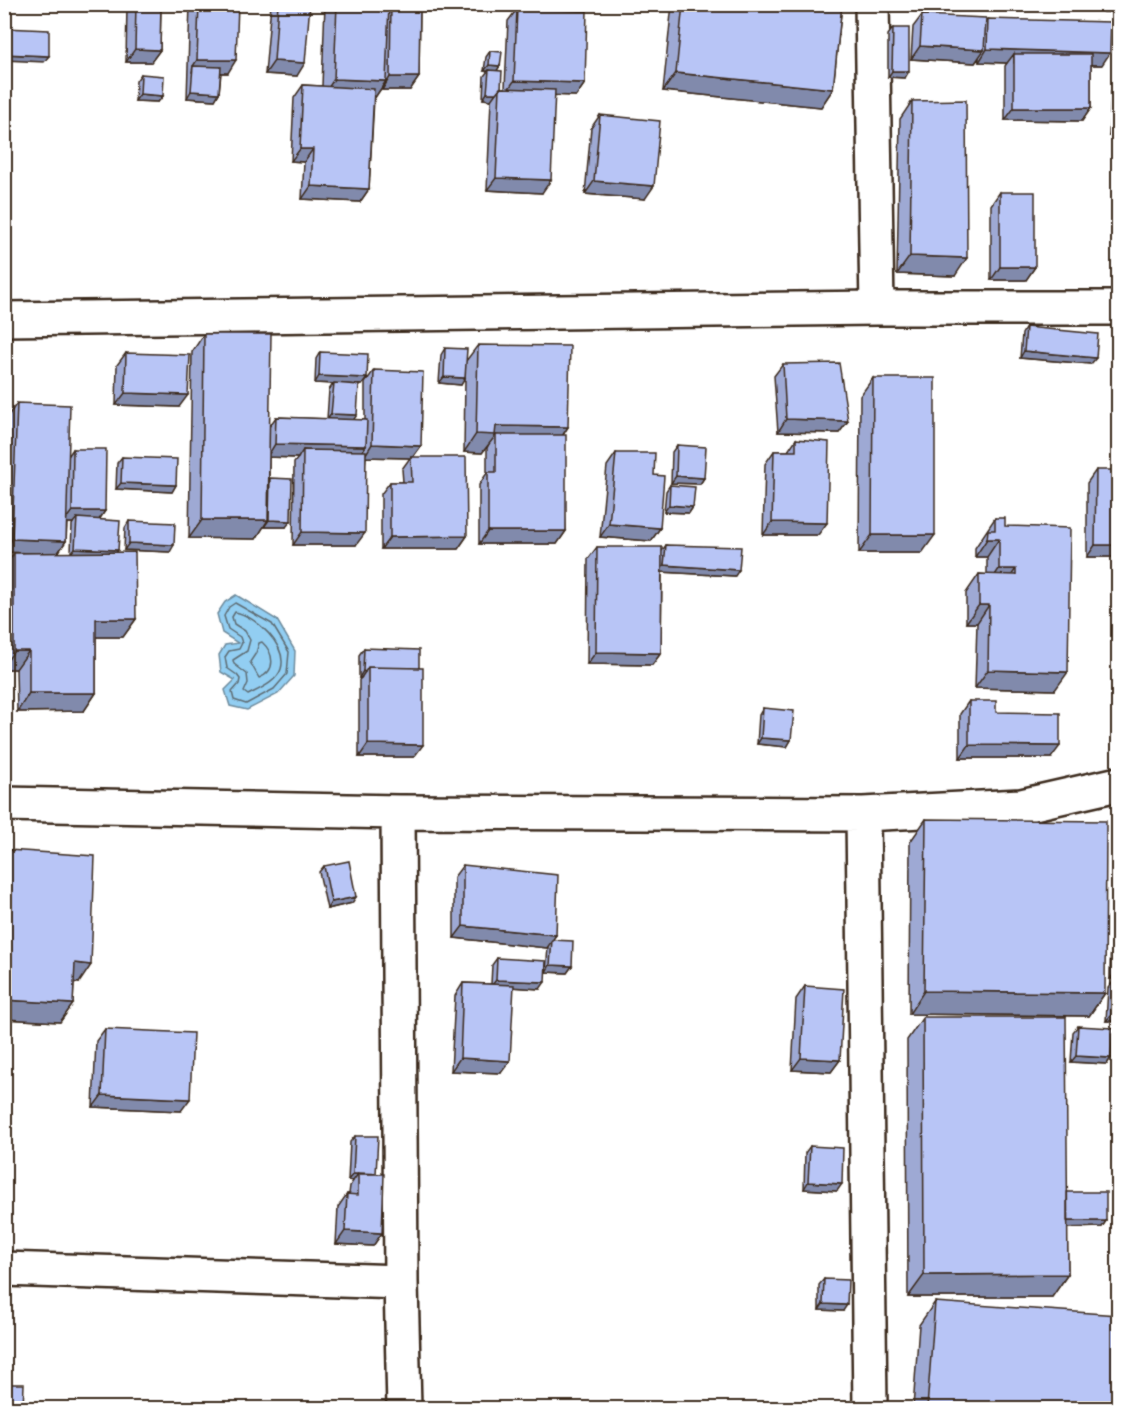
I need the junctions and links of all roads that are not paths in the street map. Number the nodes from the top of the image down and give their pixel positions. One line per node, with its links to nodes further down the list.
1 (872, 4): 2 (street)
2 (877, 308): 3 (street); 4 (street)
3 (1119, 308)
4 (4, 319)
5 (1119, 784): 8 (street)
6 (4, 804): 7 (street)
7 (398, 812): 8 (street); 10 (street)
8 (863, 814): 12 (street)
9 (4, 1269): 10 (street)
10 (401, 1282): 11 (street)
11 (404, 1408)
12 (870, 1408)

